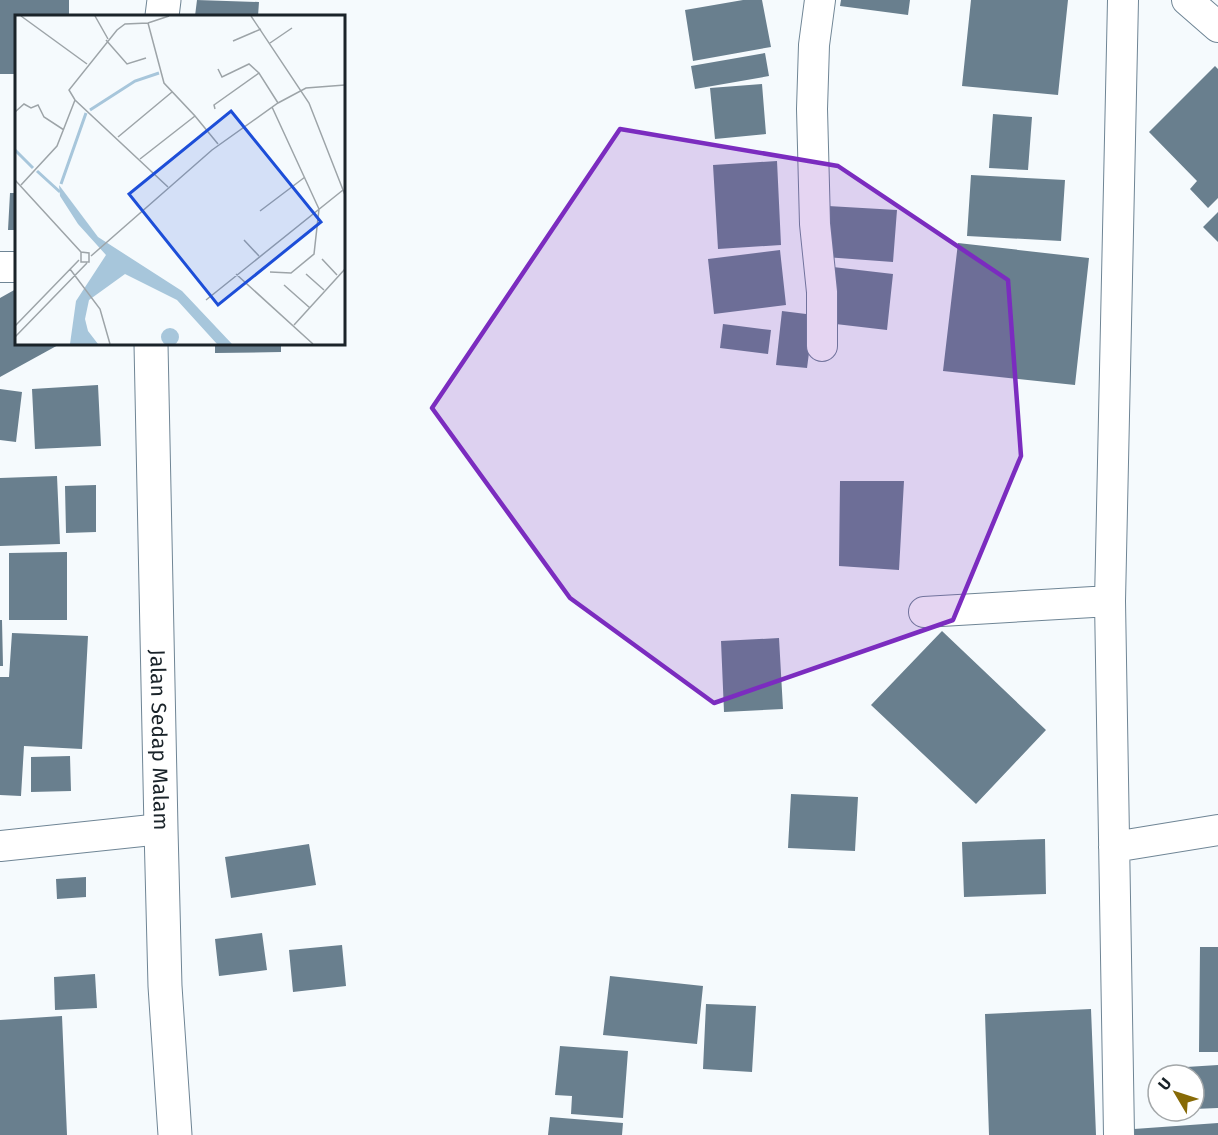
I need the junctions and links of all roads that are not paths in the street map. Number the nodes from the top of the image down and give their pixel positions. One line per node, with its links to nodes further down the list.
1 (164, 0): 5 (street)
2 (820, 0): 8 (street)
3 (1123, 0): 9 (street)
4 (1186, 0): 6 (street)
5 (162, 15)
6 (1218, 27)
7 (151, 345): 11 (street, Jalan Sedap Malam)
8 (822, 346)
9 (1110, 601): 10 (street); 14 (street)
10 (924, 612)
11 (161, 830): 13 (street); 15 (street, Jalan Sedap Malam)
12 (1218, 830): 14 (street)
13 (0, 846)
14 (1114, 847): 16 (street)
15 (175, 1135)
16 (1119, 1135)

